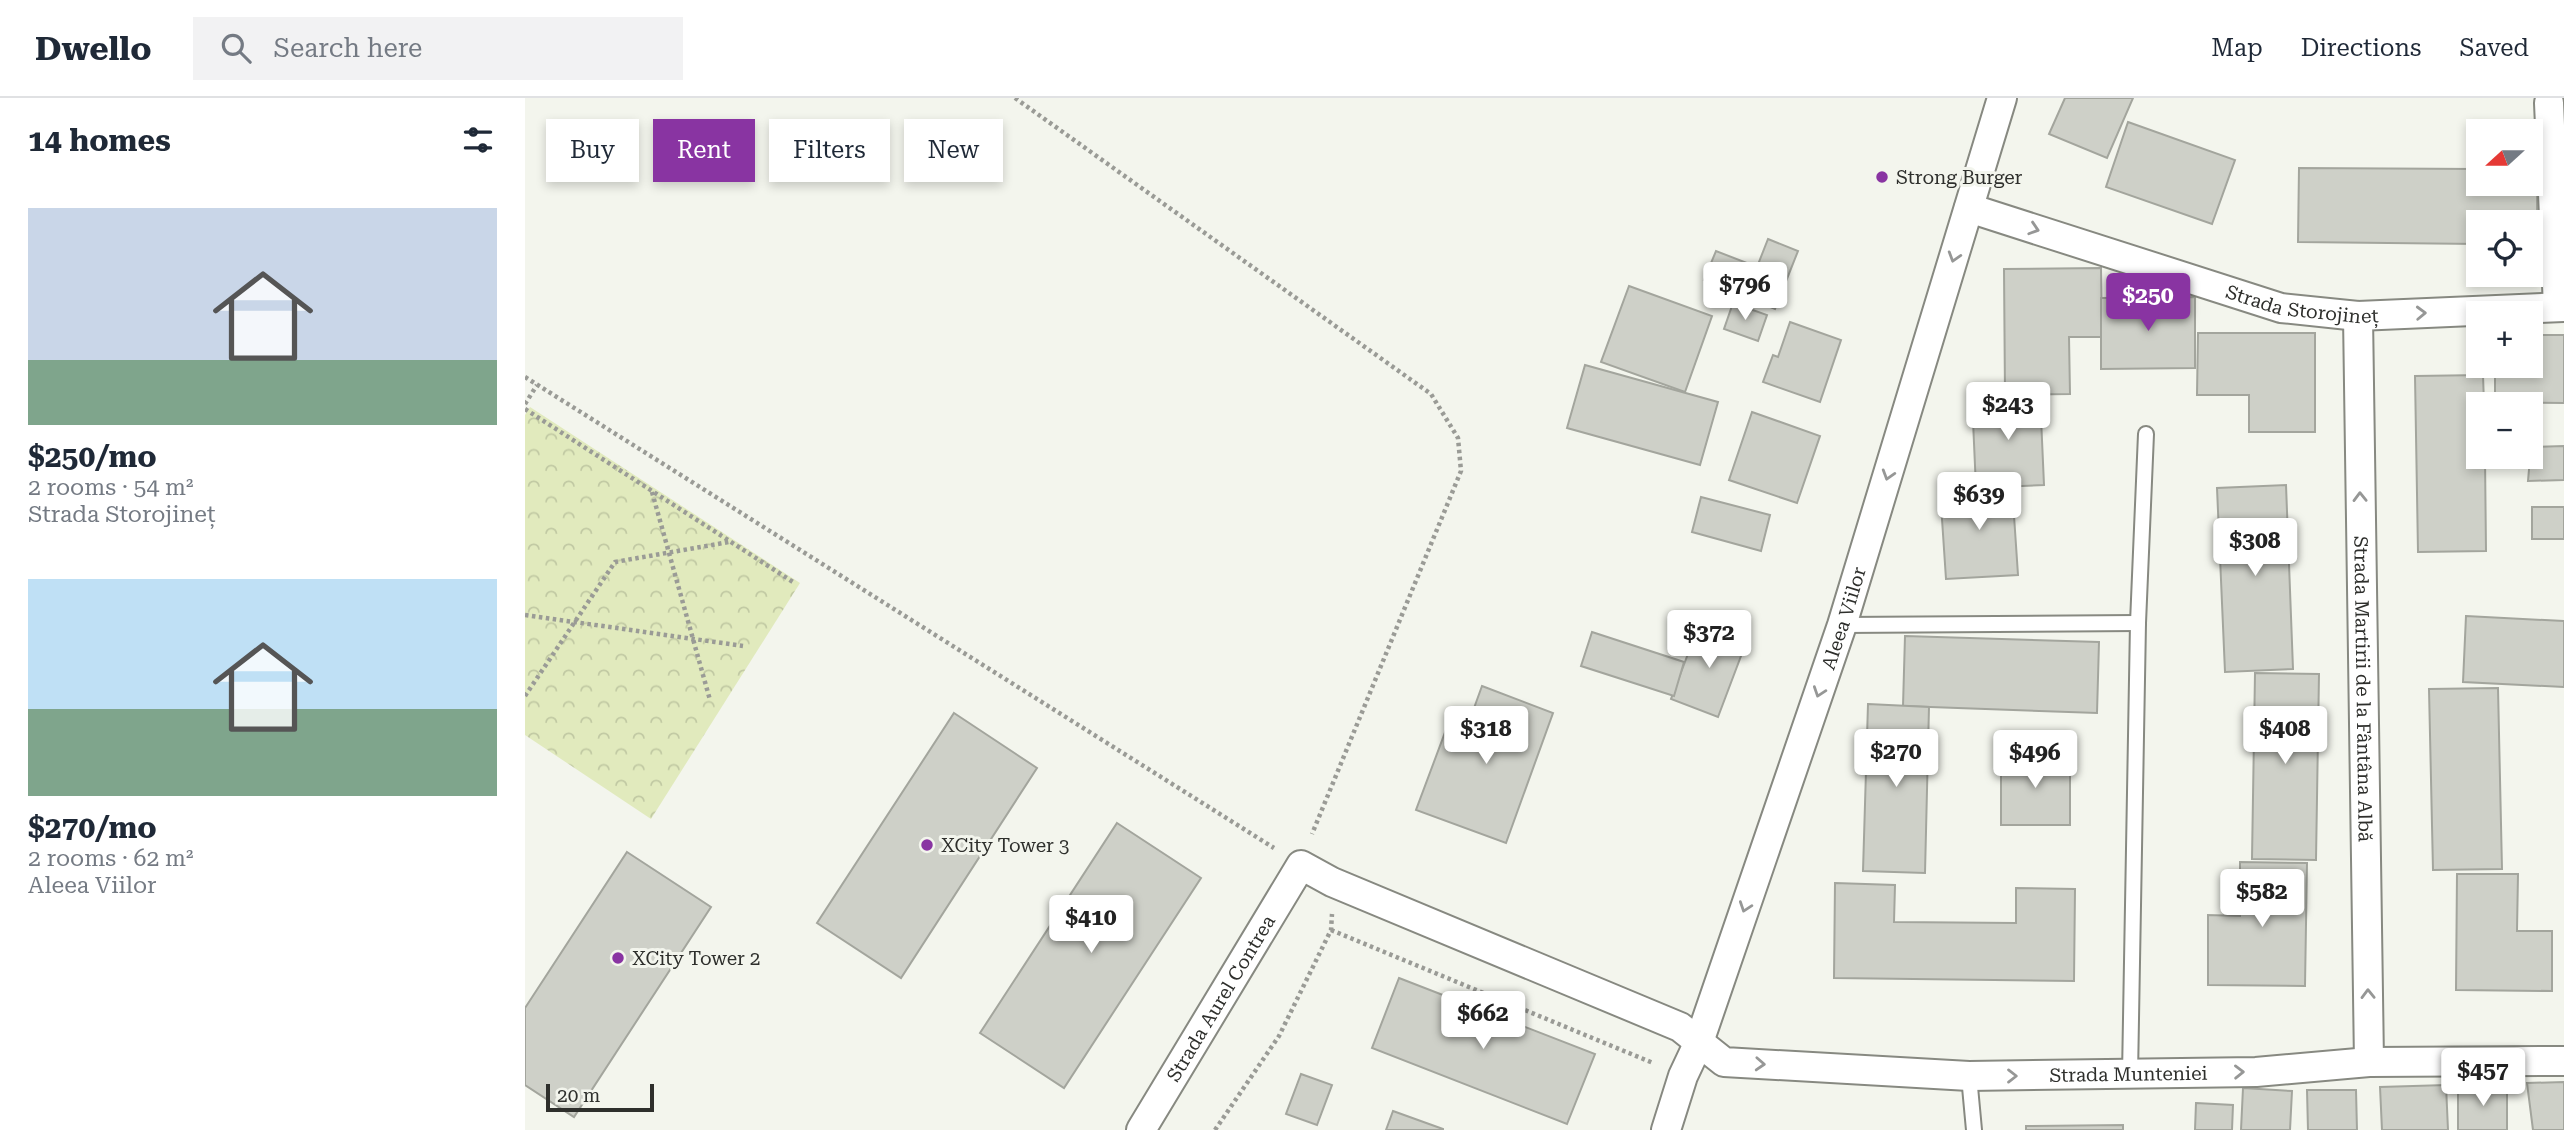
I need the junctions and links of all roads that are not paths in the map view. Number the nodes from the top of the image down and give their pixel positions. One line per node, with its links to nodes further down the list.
1 (2002, 98): 3 (street, Aleea Viilor)
2 (2549, 103): 4 (street)
3 (1969, 208): 5 (street, Strada Storojineț, one-way to 5); 8 (street, Aleea Viilor, one-way to 8)
4 (2561, 307): 5 (street, Strada Storojineț, one-way to 4)
5 (2358, 316): 12 (street, Strada Martirii de la Fântâna Albă, one-way to 5)
6 (2146, 434): 7 (lane)
7 (2139, 623): 8 (lane); 13 (lane)
8 (1842, 625): 10 (street, Aleea Viilor, one-way to 10)
9 (1301, 865): 10 (street, Strada Munteniei); 15 (street, Strada Aurel Contrea)
10 (1699, 1042): 14 (street, Strada Munteniei, one-way to 14); 16 (street, Aleea Viilor)
11 (2564, 1061): 12 (street, Strada Munteniei)
12 (2369, 1062): 13 (street, Strada Munteniei, one-way to 12)
13 (2130, 1075): 14 (street, Strada Munteniei, one-way to 13)
14 (1969, 1076): 17 (lane)
15 (1141, 1130)
16 (1666, 1130)
17 (1974, 1130)

